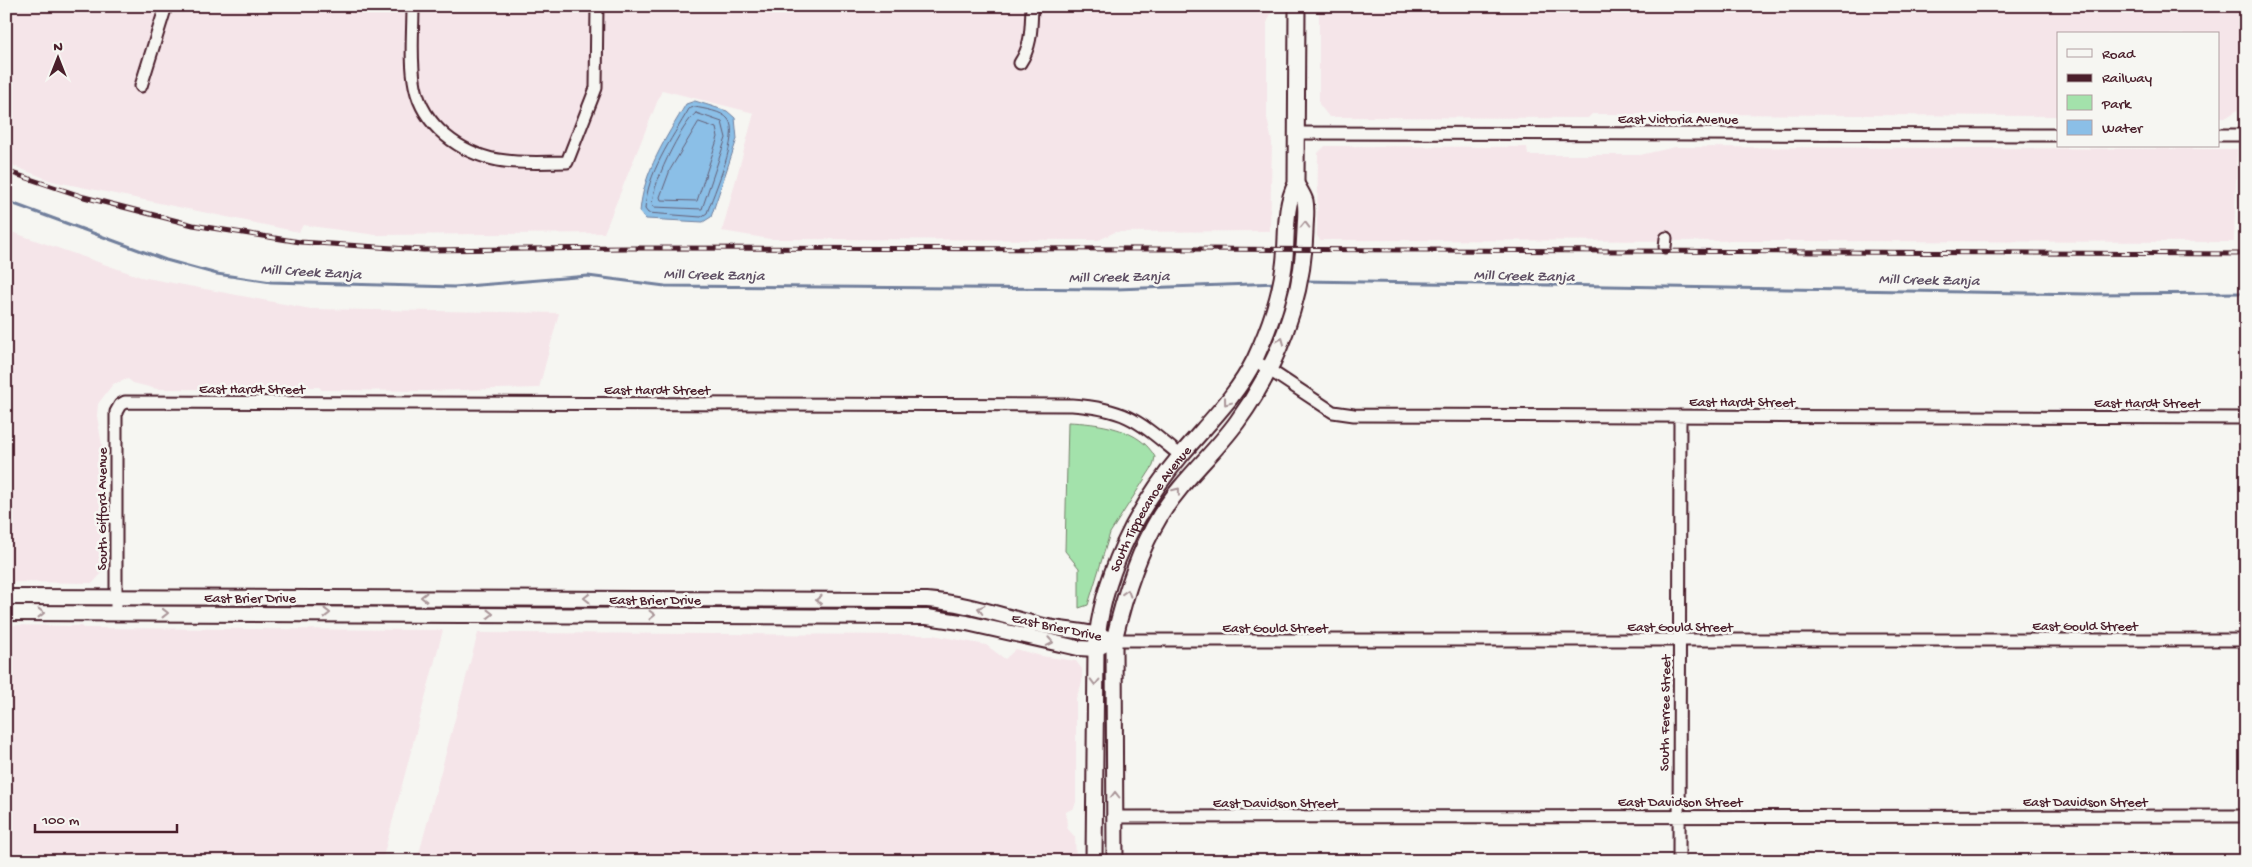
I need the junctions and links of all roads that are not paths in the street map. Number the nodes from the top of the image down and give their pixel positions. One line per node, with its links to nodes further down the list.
1 (166, 6): 7 (street)
2 (413, 6): 3 (street)
3 (597, 6)
4 (1032, 6): 6 (street)
5 (1297, 6): 8 (main road, South Tippecanoe Avenue)
6 (1020, 63)
7 (141, 86)
8 (1297, 133): 9 (street, East Victoria Avenue); 12 (main road, South Tippecanoe Avenue)
9 (2057, 135)
10 (2220, 135): 11 (street)
11 (2246, 135)
12 (1296, 184): 13 (main road, South Tippecanoe Avenue); 14 (main road, South Tippecanoe Avenue, one-way to 12)
13 (1254, 361): 14 (street, East Hardt Street); 18 (main road, South Tippecanoe Avenue, one-way to 18)
14 (1269, 369): 16 (street, East Hardt Street); 19 (main road, South Tippecanoe Avenue)
15 (120, 405): 18 (street, East Hardt Street); 21 (street, South Gifford Avenue)
16 (1680, 416): 17 (street, East Hardt Street); 27 (street, South Ferree Street)
17 (2246, 418)
18 (1181, 456): 19 (main road); 24 (main road, South Tippecanoe Avenue)
19 (1196, 467): 25 (main road, South Tippecanoe Avenue, one-way to 19)
20 (6, 597): 21 (street, East Brier Drive)
21 (116, 597): 23 (street, South Gifford Avenue); 24 (street, East Brier Drive, one-way to 21)
22 (6, 613): 23 (street, East Brier Drive, one-way to 23)
23 (116, 613): 28 (street, East Brier Drive, one-way to 28)
24 (1097, 633): 25 (street, East Brier Drive); 28 (main road, South Tippecanoe Avenue)
25 (1114, 640): 27 (street, East Gould Street); 28 (street, East Brier Drive); 31 (main road, South Tippecanoe Avenue, one-way to 25)
26 (2246, 640): 27 (street, East Gould Street)
27 (1680, 641): 29 (street, South Ferree Street)
28 (1096, 649): 32 (main road, South Tippecanoe Avenue, one-way to 32)
29 (1678, 816): 30 (street, East Davidson Street); 31 (street, East Davidson Street); 34 (street, South Ferree Street)
30 (2246, 816)
31 (1115, 817): 33 (main road, South Tippecanoe Avenue)
32 (1094, 861)
33 (1115, 861)
34 (1679, 861)

